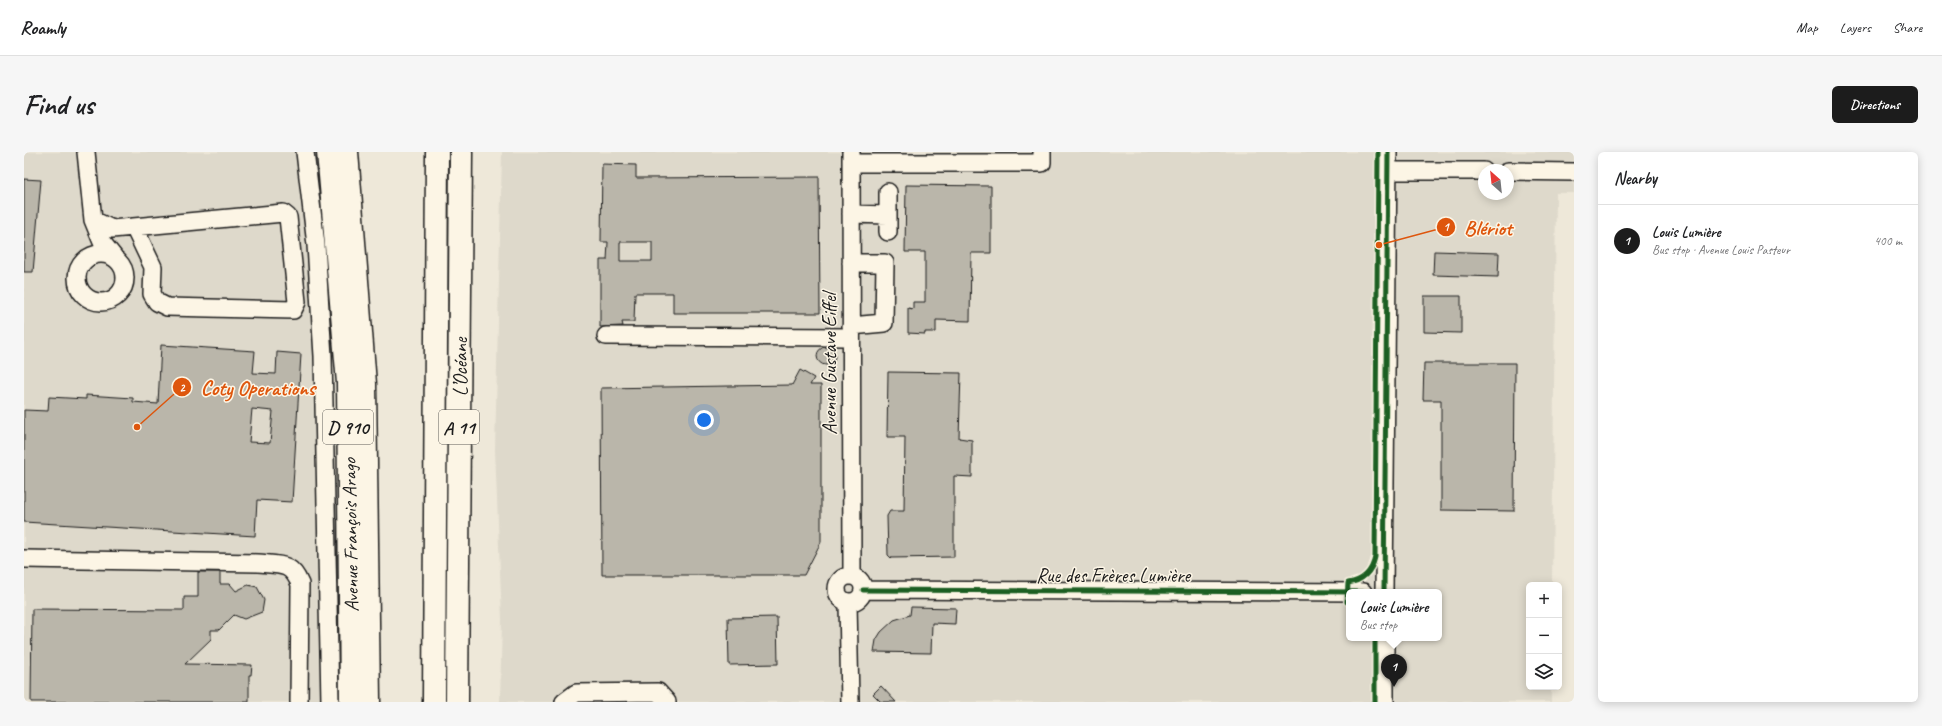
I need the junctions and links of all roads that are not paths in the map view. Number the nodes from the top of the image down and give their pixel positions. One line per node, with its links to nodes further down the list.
1 (86, 152): 17 (street)
2 (305, 152): 33 (street)
3 (328, 152): 34 (main road, Avenue François Arago / D 910)
4 (438, 152): 36 (main road, L’Océane / A 11)
5 (461, 152): 37 (main road, L’Océane / A 11)
6 (1042, 152): 9 (street)
7 (1388, 152): 10 (street)
8 (349, 157): 35 (main road, Avenue François Arago / D 910)
9 (851, 158): 15 (street, Avenue Gustave Eiffel)
10 (1388, 171): 11 (street); 27 (street)
11 (1478, 171)
12 (1514, 171): 13 (street)
13 (1574, 172)
14 (888, 192): 16 (street)
15 (851, 214): 16 (street); 22 (street, Avenue Gustave Eiffel)
16 (888, 215): 19 (street)
17 (93, 220): 18 (street); 20 (street); 21 (street)
18 (134, 227): 18 (street)
19 (888, 232)
20 (114, 257): 21 (street); 21 (street)
21 (83, 262)
22 (851, 263): 23 (street, Avenue Gustave Eiffel); 23 (street)
23 (851, 332): 24 (street); 26 (street, Avenue Gustave Eiffel)
24 (606, 336)
25 (24, 559): 32 (street)
26 (852, 576): 28 (street); 30 (street)
27 (1384, 589)
28 (863, 590): 29 (street, Rue des Frères Lumière); 30 (street)
29 (1346, 592)
30 (848, 603): 40 (street)
31 (1386, 641): 41 (street)
32 (299, 702)
33 (330, 702)
34 (351, 702)
35 (369, 702)
36 (434, 702)
37 (457, 702)
38 (564, 702): 39 (street)
39 (667, 702)
40 (850, 702)
41 (1385, 702)

